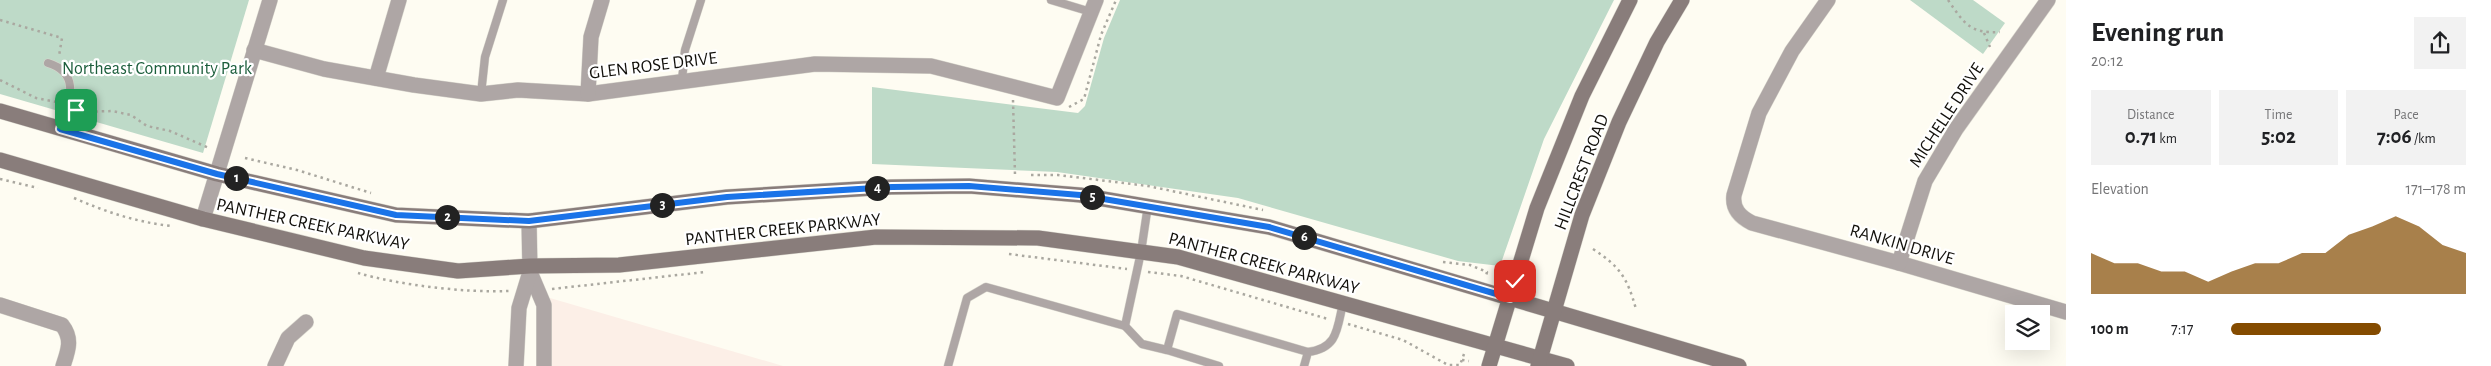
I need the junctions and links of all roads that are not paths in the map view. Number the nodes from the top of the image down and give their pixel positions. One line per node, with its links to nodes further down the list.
1 (270, 0): 12 (street)
2 (399, 0): 14 (street)
3 (502, 0): 16 (lane)
4 (602, 0): 17 (street)
5 (701, 0): 15 (lane)
6 (1051, 0): 11 (lane)
7 (1630, 0): 29 (main road, HILLCREST ROAD)
8 (1682, 0): 32 (main road, HILLCREST ROAD)
9 (1828, 0): 26 (street, RANKIN DRIVE)
10 (2048, 0): 26 (street, MICHELLE DRIVE)
11 (1094, 6): 15 (street, GLEN ROSE DRIVE)
12 (254, 50): 14 (street, GLEN ROSE DRIVE); 21 (street)
13 (48, 62): 19 (lane)
14 (376, 78): 16 (street, GLEN ROSE DRIVE)
15 (682, 80): 17 (street, GLEN ROSE DRIVE)
16 (481, 94): 17 (street, GLEN ROSE DRIVE)
17 (588, 94)
18 (0, 111): 19 (main road, PANTHER CREEK PARKWAY)
19 (60, 129): 21 (main road, PANTHER CREEK PARKWAY)
20 (0, 160): 23 (main road, PANTHER CREEK PARKWAY)
21 (217, 174): 23 (street); 24 (main road, PANTHER CREEK PARKWAY)
22 (1148, 205): 24 (main road, PANTHER CREEK PARKWAY); 25 (lane); 29 (main road, PANTHER CREEK PARKWAY)
23 (203, 219): 27 (main road, PANTHER CREEK PARKWAY)
24 (529, 221): 27 (street)
25 (1142, 252): 27 (main road, PANTHER CREEK PARKWAY); 30 (main road, PANTHER CREEK PARKWAY); 35 (lane)
26 (1899, 262): 33 (street, RANKIN DRIVE)
27 (530, 269): 28 (street)
28 (531, 290): 42 (street); 43 (street)
29 (1510, 298): 32 (main road, PANTHER CREEK PARKWAY); 36 (main road, HILLCREST ROAD)
30 (1343, 303): 36 (main road, PANTHER CREEK PARKWAY); 38 (lane)
31 (0, 305): 40 (street)
32 (1553, 310): 39 (main road, HILLCREST ROAD); 49 (main road, PANTHER CREEK PARKWAY)
33 (2066, 312)
34 (306, 322): 41 (street)
35 (1125, 326): 37 (lane); 44 (lane)
36 (1496, 346): 39 (main road, PANTHER CREEK PARKWAY); 47 (main road, HILLCREST ROAD)
37 (1167, 350): 38 (lane); 45 (lane)
38 (1308, 352): 46 (lane)
39 (1539, 362): 48 (main road, PANTHER CREEK PARKWAY)
40 (63, 366)
41 (275, 366)
42 (516, 366)
43 (544, 366)
44 (948, 366)
45 (1219, 366)
46 (1304, 366)
47 (1489, 366)
48 (1567, 366)
49 (1739, 366)

